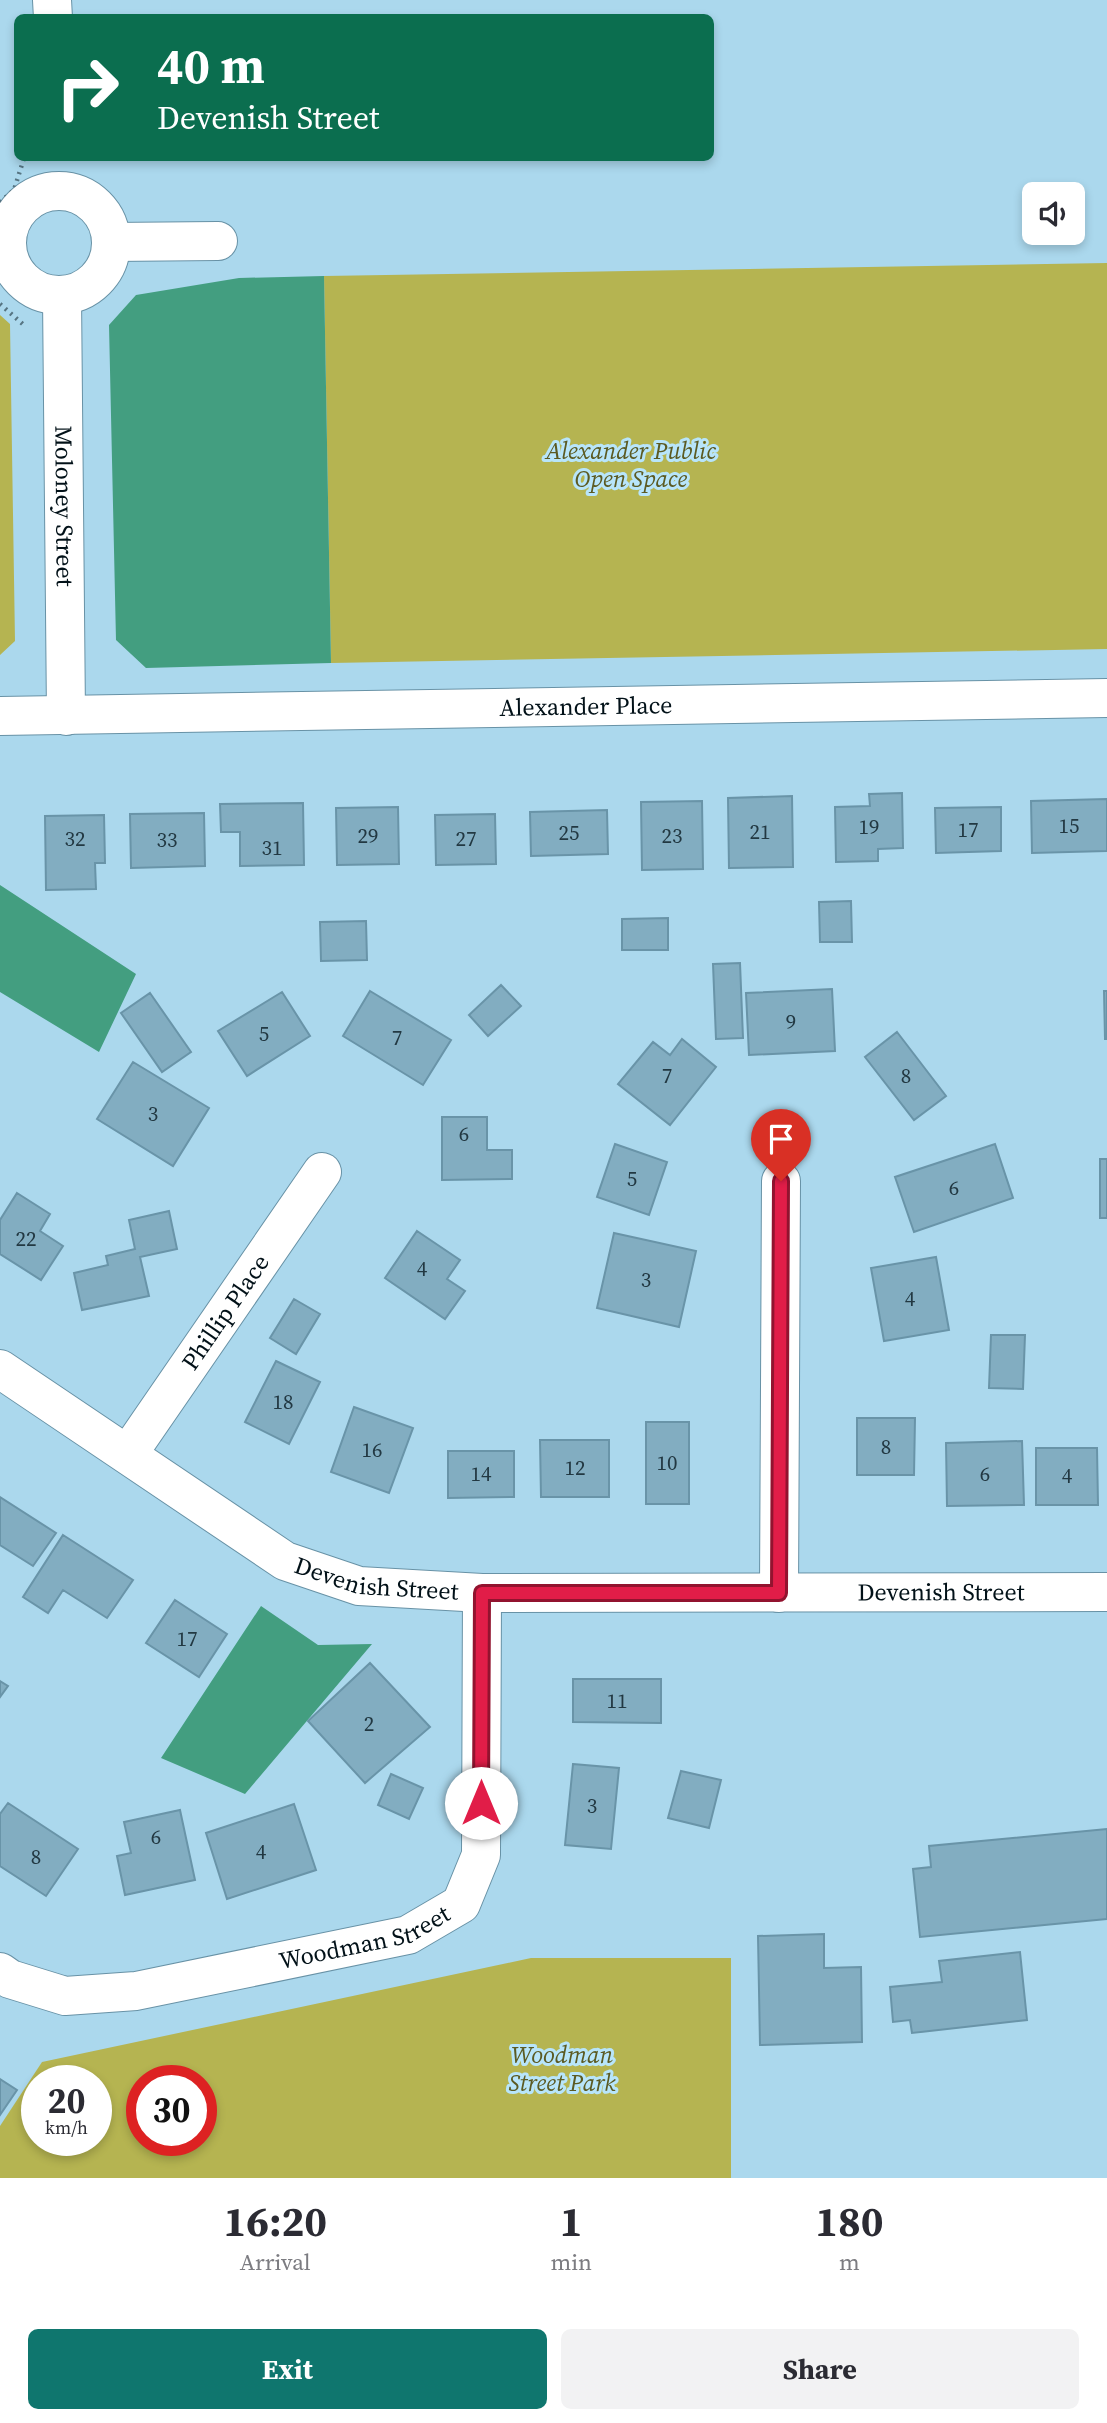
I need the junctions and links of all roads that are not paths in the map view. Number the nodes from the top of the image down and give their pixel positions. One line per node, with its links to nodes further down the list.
1 (57, 174): 3 (street); 4 (street)
2 (218, 241): 3 (street)
3 (111, 242): 5 (street)
4 (3, 247): 5 (street)
5 (62, 296): 8 (street, Moloney Street)
6 (1107, 698): 8 (street, Alexander Place)
7 (0, 716): 8 (street, Alexander Place)
8 (66, 716)
9 (322, 1172): 12 (street, Phillip Place)
10 (781, 1181): 15 (street)
11 (0, 1369): 12 (street, Devenish Street)
12 (128, 1454): 14 (street, Devenish Street)
13 (1107, 1592): 15 (street, Devenish Street)
14 (482, 1593): 15 (street, Devenish Street); 16 (street, Woodman Street)
15 (779, 1593)
16 (0, 1972)

